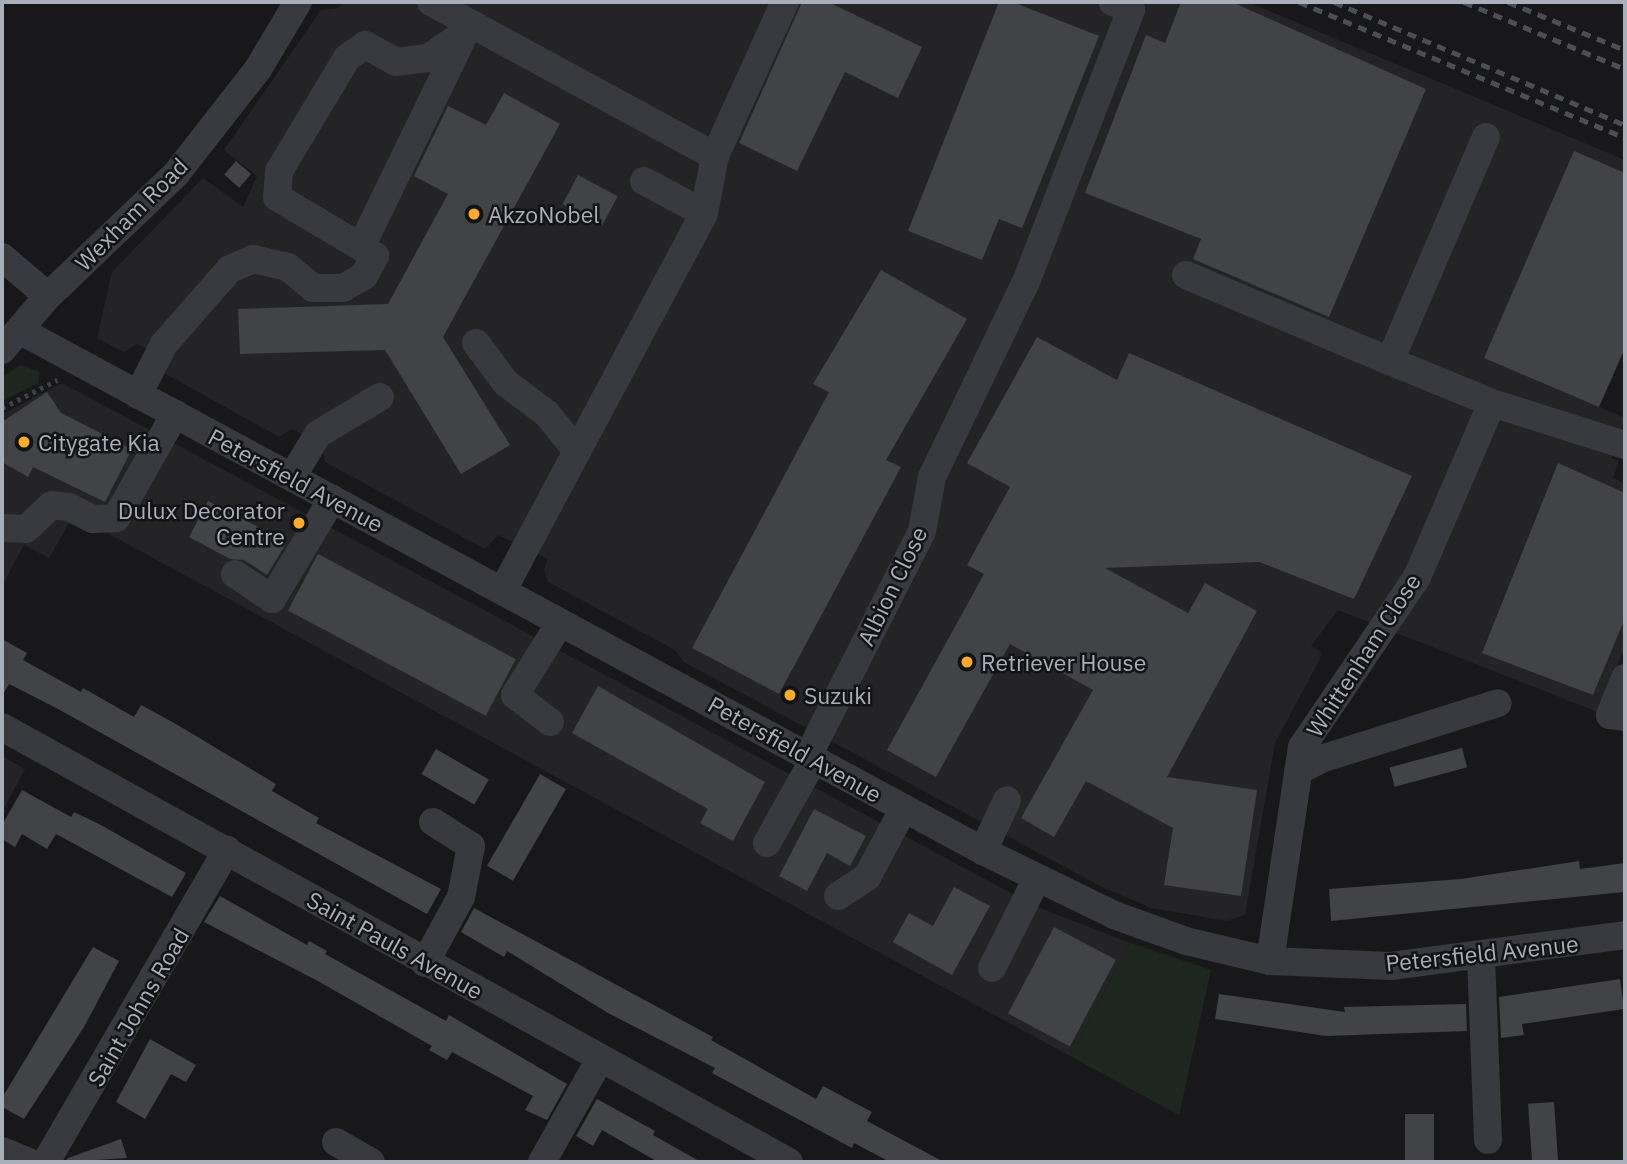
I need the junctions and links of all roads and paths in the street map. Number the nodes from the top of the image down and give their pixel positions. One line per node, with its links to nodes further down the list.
1 (298, 2): 13 (street, Wexham Road)
2 (431, 2): 5 (street)
3 (785, 2): 7 (street)
4 (1112, 2): 36 (street, Albion Close)
5 (467, 28): 7 (street); 10 (street); 10 (street)
6 (1486, 137): 16 (street)
7 (715, 156): 9 (street)
8 (644, 181): 9 (street)
9 (704, 213): 24 (street)
10 (361, 247): 18 (street)
11 (2, 257): 13 (street)
12 (1186, 275): 16 (street)
13 (48, 296): 14 (street, Wexham Road)
14 (11, 341): 17 (street, Petersfield Avenue)
15 (476, 343): 24 (street)
16 (1390, 361): 20 (street)
17 (86, 366): 18 (street, Petersfield Avenue); 21 (path)
18 (138, 395): 22 (street, Petersfield Avenue)
19 (380, 397): 25 (street)
20 (1492, 403): 23 (street); 37 (street, Whittenham Close)
21 (2, 408)
22 (175, 414): 25 (street, Petersfield Avenue); 27 (street)
23 (1625, 445)
24 (576, 451): 29 (street)
25 (292, 477): 26 (street, Petersfield Avenue)
26 (332, 499): 28 (street); 29 (street, Petersfield Avenue)
27 (2, 528)
28 (235, 574)
29 (503, 590): 30 (street, Petersfield Avenue)
30 (560, 622): 34 (street); 36 (street, Petersfield Avenue)
31 (1625, 678): 33 (street)
32 (1498, 703): 37 (street)
33 (1625, 717)
34 (550, 722)
35 (2, 727): 42 (street, Saint Pauls Avenue)
36 (811, 757): 39 (street, Petersfield Avenue); 41 (street, Albion Close)
37 (1298, 771): 48 (street, Whittenham Close)
38 (1007, 800): 43 (street)
39 (904, 808): 43 (street, Petersfield Avenue); 45 (street)
40 (433, 821): 49 (street)
41 (767, 844)
42 (227, 850): 49 (street, Saint Pauls Avenue); 56 (street, Saint Johns Road)
43 (983, 851): 44 (street, Petersfield Avenue)
44 (1036, 880): 48 (street, Petersfield Avenue); 50 (street)
45 (838, 896)
46 (1625, 935): 47 (street, Petersfield Avenue)
47 (1481, 957): 48 (street, Petersfield Avenue); 52 (street)
48 (1270, 961)
49 (425, 963): 51 (street, Saint Pauls Avenue)
50 (992, 968)
51 (600, 1059): 58 (street); 59 (street, Saint Pauls Avenue)
52 (1488, 1140)
53 (335, 1142): 57 (street)
54 (2, 1151): 55 (street)
55 (29, 1162)
56 (46, 1162)
57 (371, 1162)
58 (542, 1162)
59 (789, 1162)

